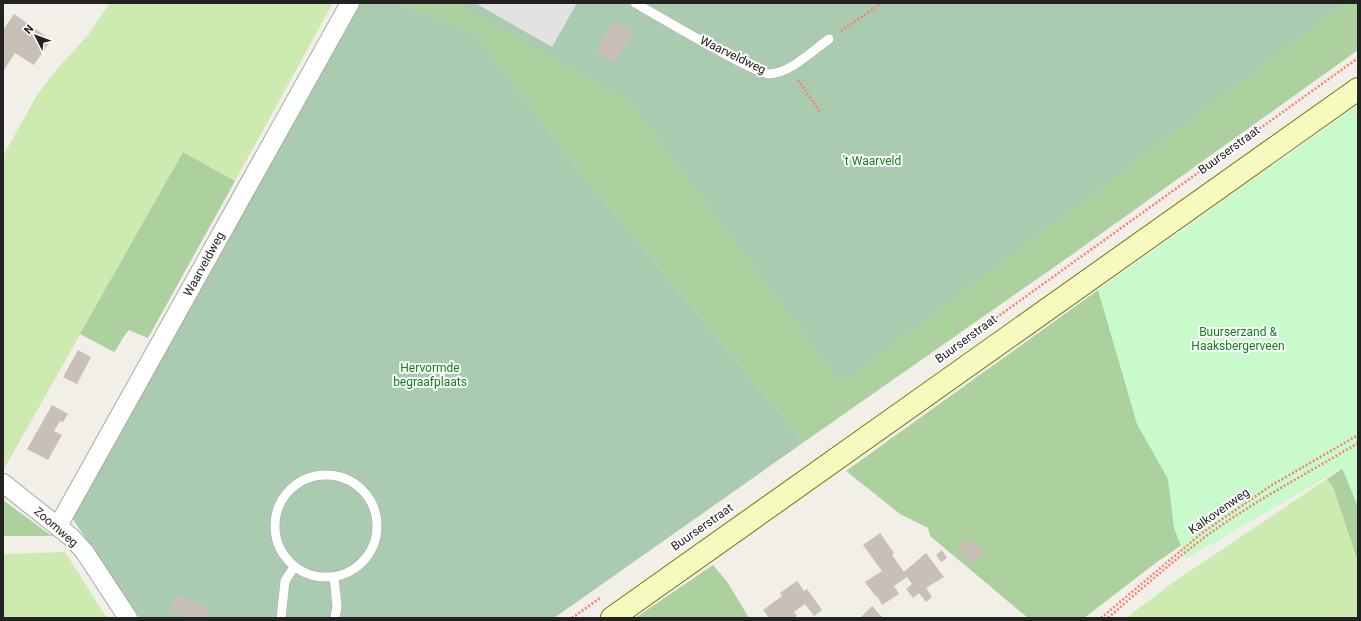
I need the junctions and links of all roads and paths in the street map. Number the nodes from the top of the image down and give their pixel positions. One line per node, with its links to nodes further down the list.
1 (350, 3): 13 (street, Waarveldweg)
2 (635, 3): 6 (lane, Waarveldweg)
3 (882, 3): 4 (path)
4 (829, 39): 6 (lane, Waarveldweg)
5 (1358, 58): 9 (path, Buurserstraat)
6 (790, 68): 8 (path)
7 (1358, 89): 21 (main road, Buurserstraat)
8 (820, 112)
9 (992, 320)
10 (1358, 435): 22 (path, Kalkovenweg)
11 (1358, 445): 23 (path, Kalkovenweg)
12 (3, 484): 13 (street, Zoomweg)
13 (58, 526): 17 (street, Zoomweg)
14 (294, 567): 15 (lane); 15 (lane); 18 (lane)
15 (334, 577): 19 (lane)
16 (604, 595): 20 (path)
17 (128, 618)
18 (281, 618)
19 (335, 618)
20 (572, 618)
21 (612, 618)
22 (1101, 618)
23 (1108, 618)

